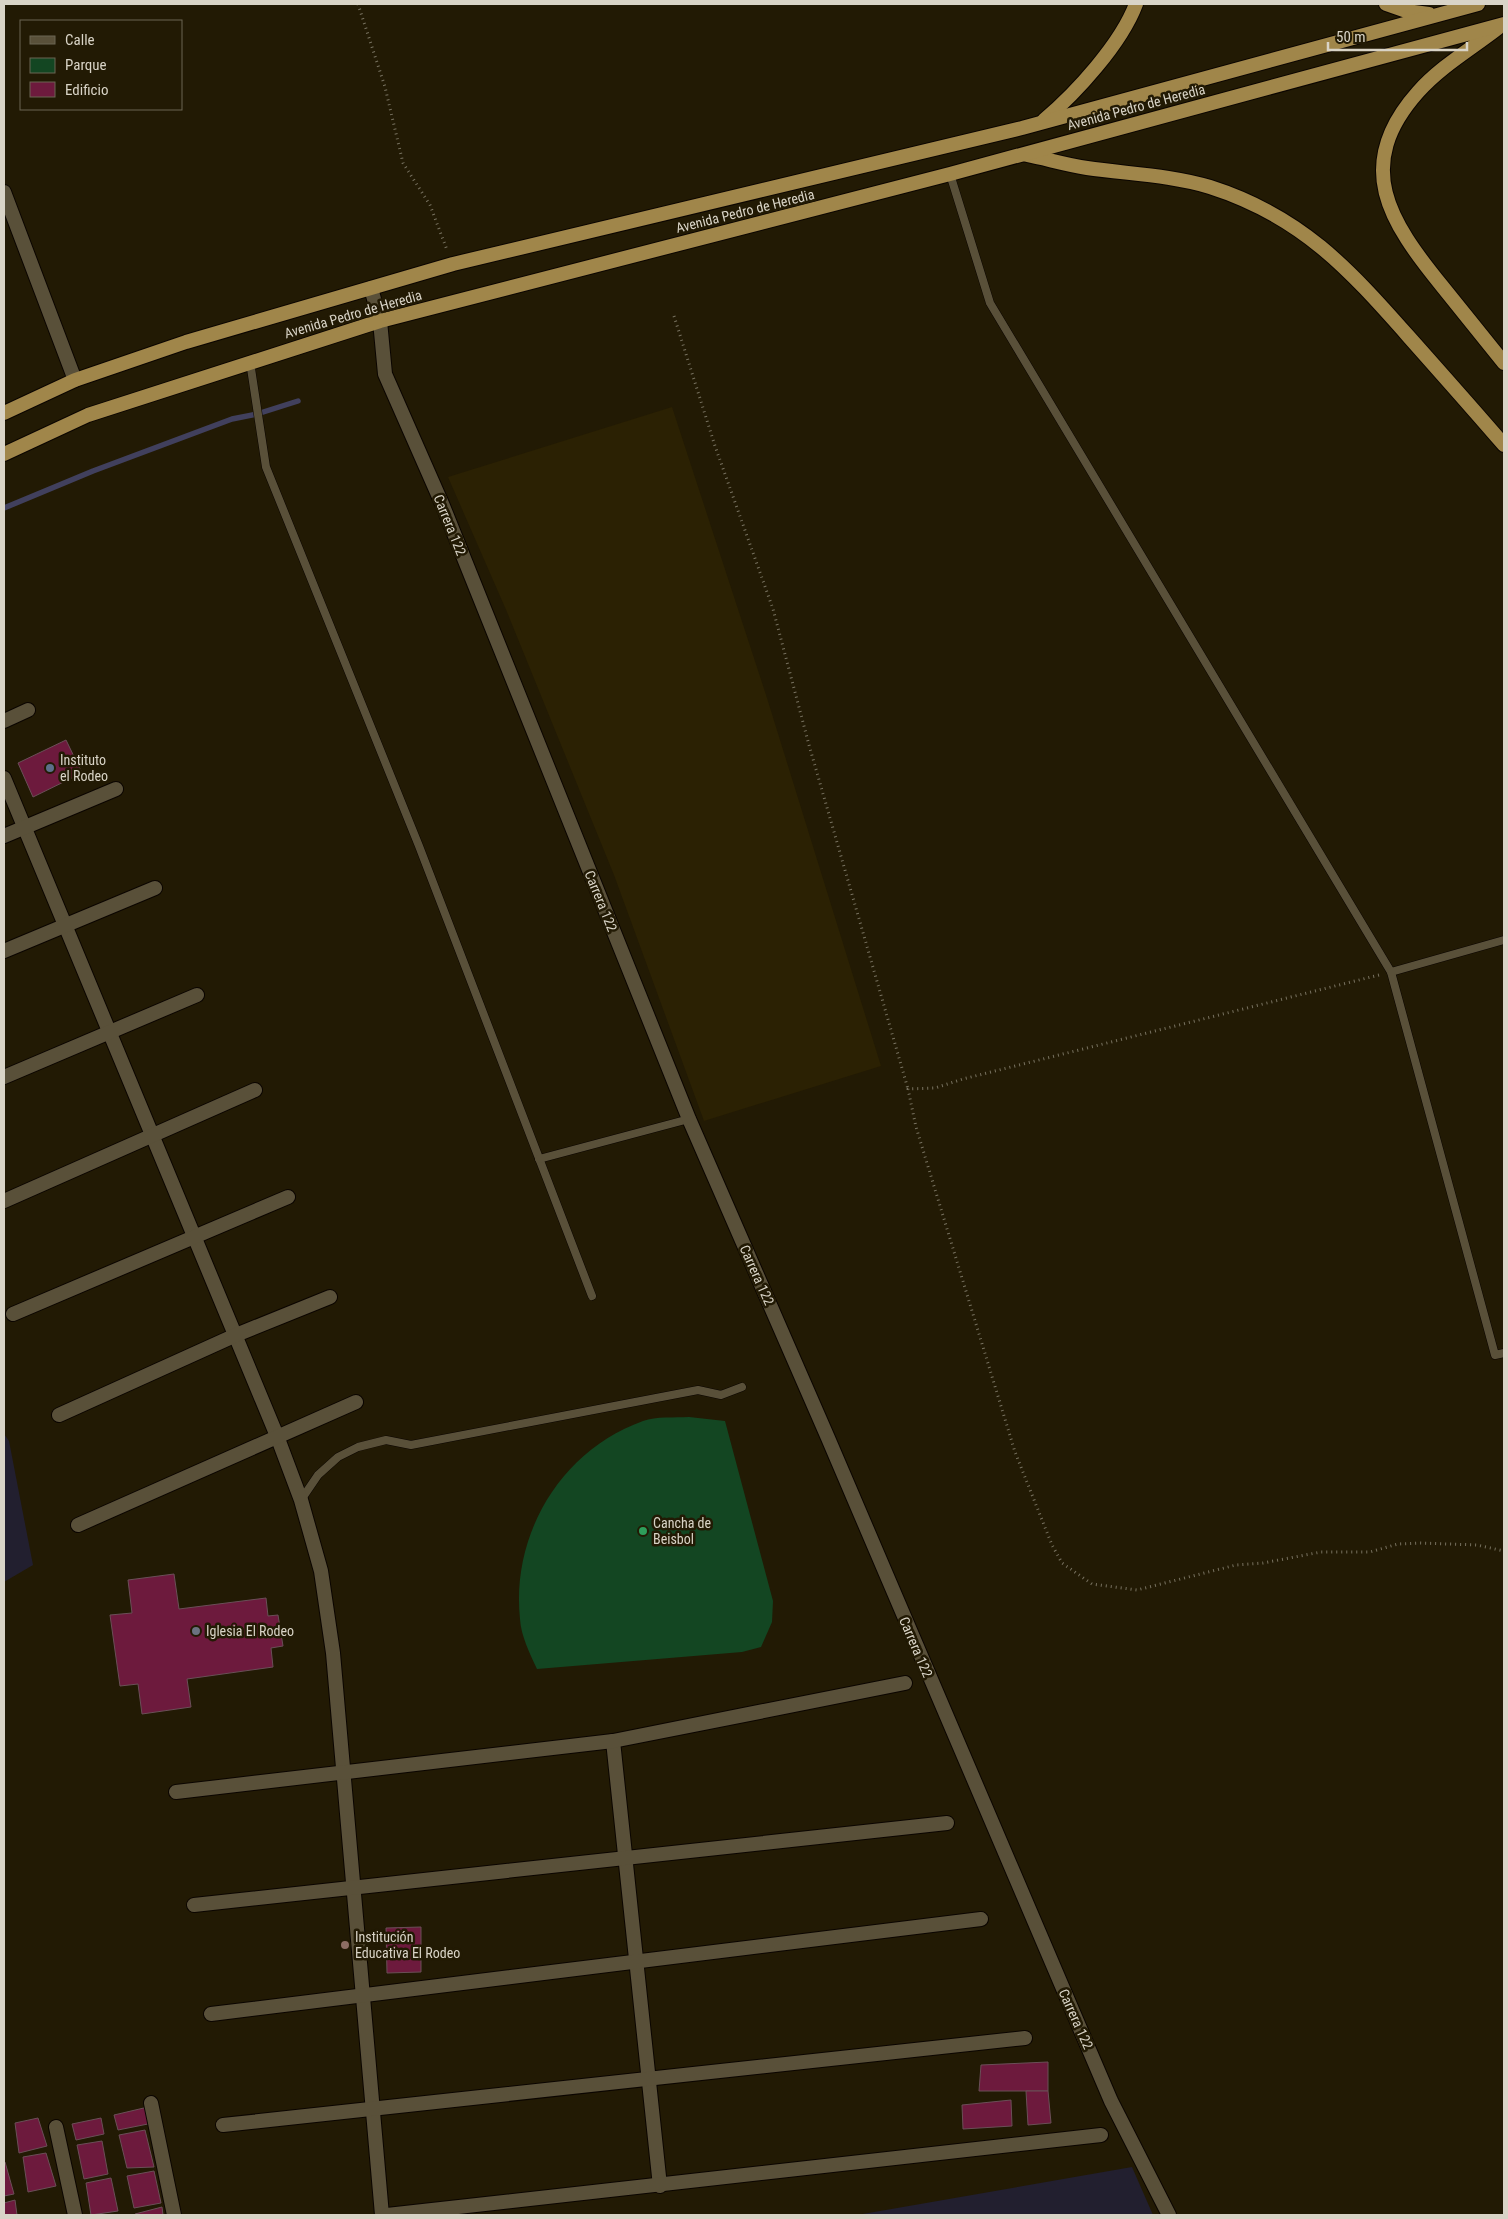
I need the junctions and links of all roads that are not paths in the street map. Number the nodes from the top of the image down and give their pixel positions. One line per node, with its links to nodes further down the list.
1 (1136, 4): 6 (highway)
2 (1386, 4): 4 (highway)
3 (1478, 4): 4 (highway)
4 (1444, 13): 6 (highway, Avenida Pedro de Heredia)
5 (1503, 24): 7 (highway, Avenida Pedro de Heredia); 13 (highway)
6 (1040, 124): 10 (highway, Avenida Pedro de Heredia)
7 (1024, 154): 8 (highway, Avenida Pedro de Heredia); 16 (highway)
8 (950, 174): 11 (highway, Avenida Pedro de Heredia); 28 (lane)
9 (4, 192): 14 (street)
10 (371, 288): 11 (street, Carrera 122); 14 (highway, Avenida Pedro de Heredia)
11 (380, 321): 12 (highway, Avenida Pedro de Heredia); 33 (street, Carrera 122)
12 (250, 362): 17 (highway, Avenida Pedro de Heredia); 35 (lane)
13 (1504, 363)
14 (75, 380): 15 (highway, Avenida Pedro de Heredia)
15 (4, 413)
16 (1504, 445)
17 (4, 454)
18 (28, 710): 19 (street)
19 (4, 721)
20 (4, 778): 22 (street)
21 (116, 789): 22 (street)
22 (25, 828): 23 (street); 25 (street)
23 (4, 836)
24 (155, 888): 25 (street)
25 (65, 924): 27 (street); 30 (street)
26 (1504, 940): 28 (lane)
27 (4, 951)
28 (1392, 972): 43 (lane)
29 (197, 995): 30 (street)
30 (109, 1031): 31 (street); 34 (street)
31 (4, 1076)
32 (255, 1090): 34 (street)
33 (689, 1119): 35 (lane); 74 (street, Carrera 122)
34 (153, 1137): 37 (street); 38 (street)
35 (539, 1159): 39 (lane)
36 (288, 1197): 38 (street)
37 (4, 1201)
38 (194, 1236): 41 (street); 42 (street)
39 (592, 1296)
40 (330, 1297): 42 (street)
41 (13, 1314)
42 (236, 1335): 46 (street); 47 (street)
43 (1504, 1354)
44 (742, 1388): 48 (lane)
45 (356, 1402): 47 (street)
46 (59, 1415)
47 (277, 1436): 48 (street); 49 (street)
48 (302, 1500): 52 (street)
49 (78, 1525)
50 (905, 1683): 51 (street)
51 (613, 1741): 52 (street); 55 (street)
52 (344, 1771): 53 (street); 56 (street)
53 (176, 1792)
54 (947, 1823): 55 (street)
55 (626, 1858): 56 (street); 59 (street)
56 (354, 1888): 57 (street); 60 (street)
57 (194, 1905)
58 (981, 1918): 59 (street)
59 (637, 1961): 60 (street); 63 (street)
60 (363, 1995): 61 (street); 65 (street)
61 (211, 2014)
62 (1025, 2038): 63 (street)
63 (649, 2078): 65 (street); 69 (street)
64 (152, 2103): 71 (street)
65 (373, 2108): 66 (street); 72 (street)
66 (223, 2124)
67 (56, 2126): 70 (street)
68 (1101, 2135): 69 (street)
69 (660, 2186): 73 (street)
70 (75, 2215)
71 (174, 2215)
72 (382, 2215)
73 (387, 2215)
74 (1169, 2215)

